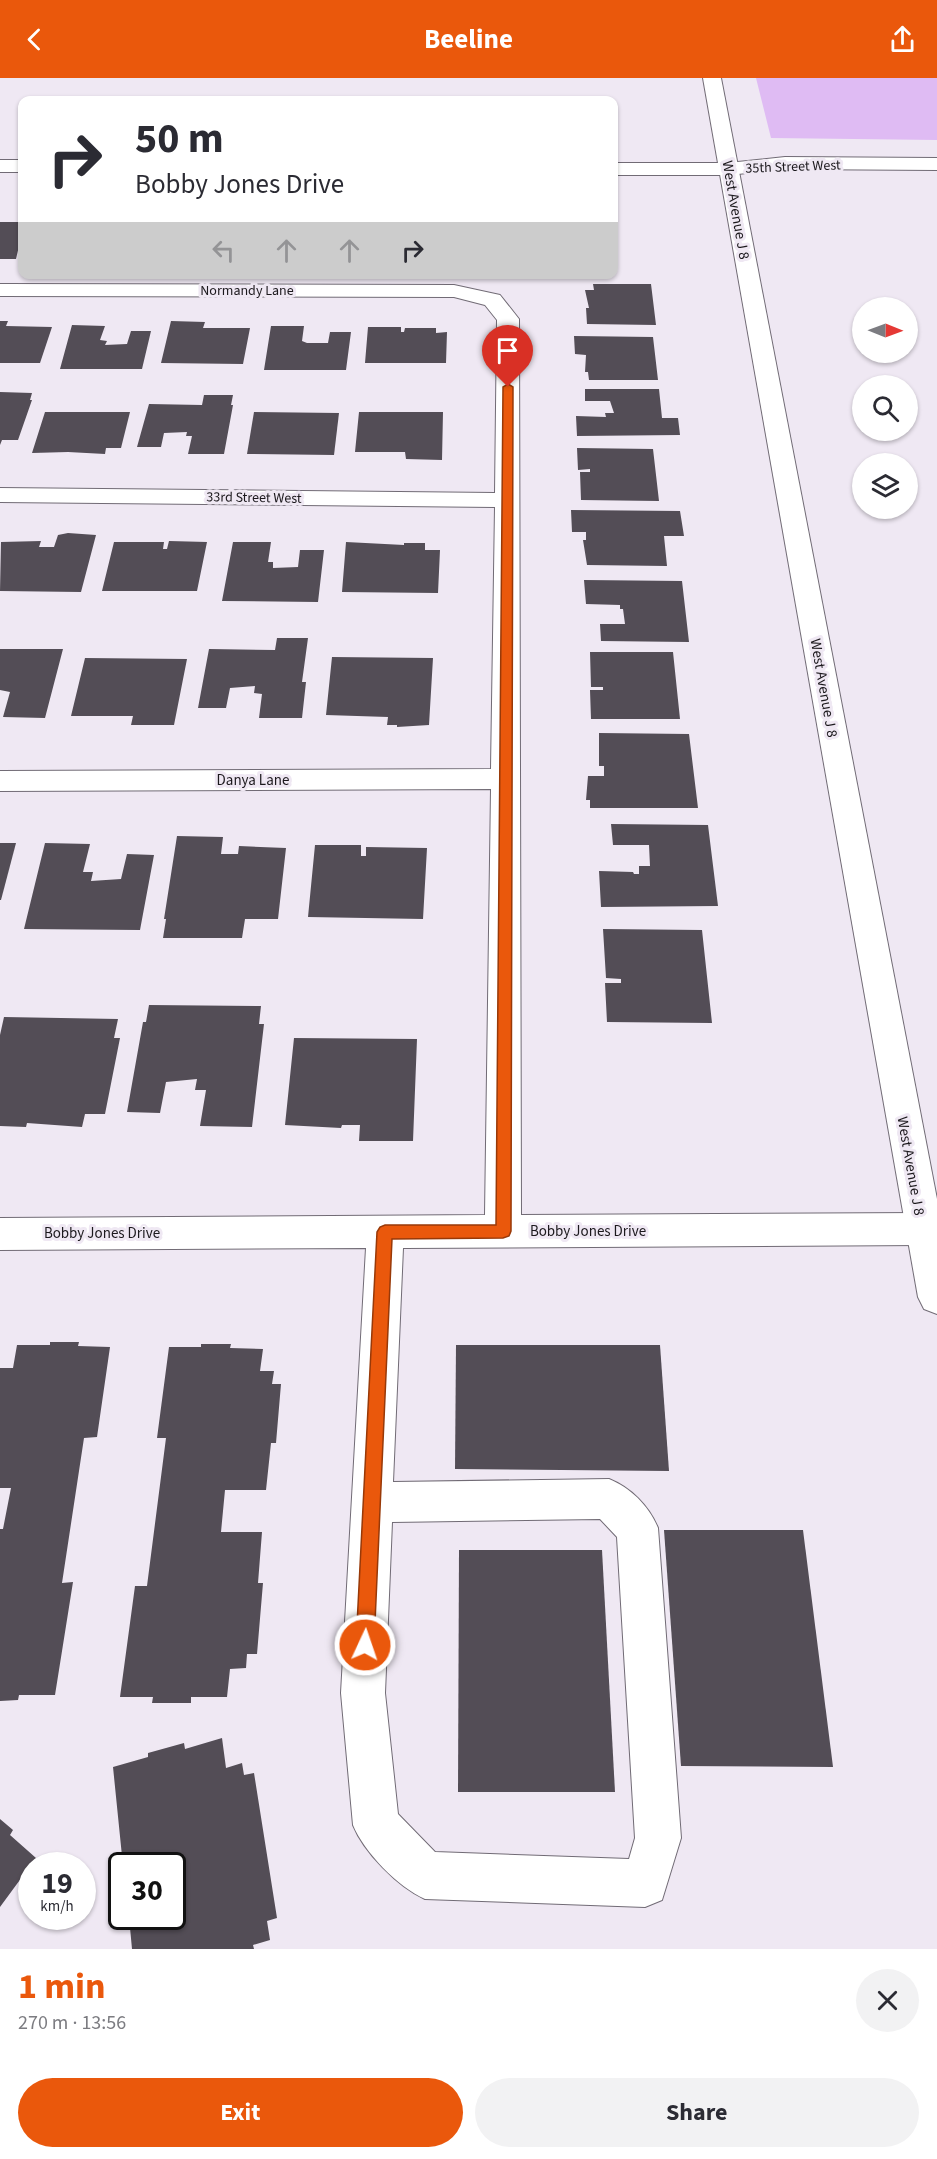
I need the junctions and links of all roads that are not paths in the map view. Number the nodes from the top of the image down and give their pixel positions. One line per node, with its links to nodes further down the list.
1 (712, 78): 6 (street, West Avenue J 8)
2 (937, 164): 6 (street, 35th Street West)
3 (0, 166): 4 (street)
4 (18, 166)
5 (618, 169): 6 (street, 35th Street West)
6 (728, 169): 12 (street, West Avenue J 8)
7 (0, 290): 9 (street, Normandy Lane)
8 (0, 495): 9 (street, 33rd Street West)
9 (507, 500): 10 (street)
10 (505, 779): 11 (street, Danya Lane); 13 (street)
11 (0, 781)
12 (923, 1229): 13 (street, Bobby Jones Drive); 16 (street, West Avenue J 8)
13 (503, 1231): 14 (street, Bobby Jones Drive)
14 (385, 1232): 15 (street, Bobby Jones Drive); 17 (street)
15 (0, 1234)
16 (937, 1297)
17 (371, 1502): 17 (street)

